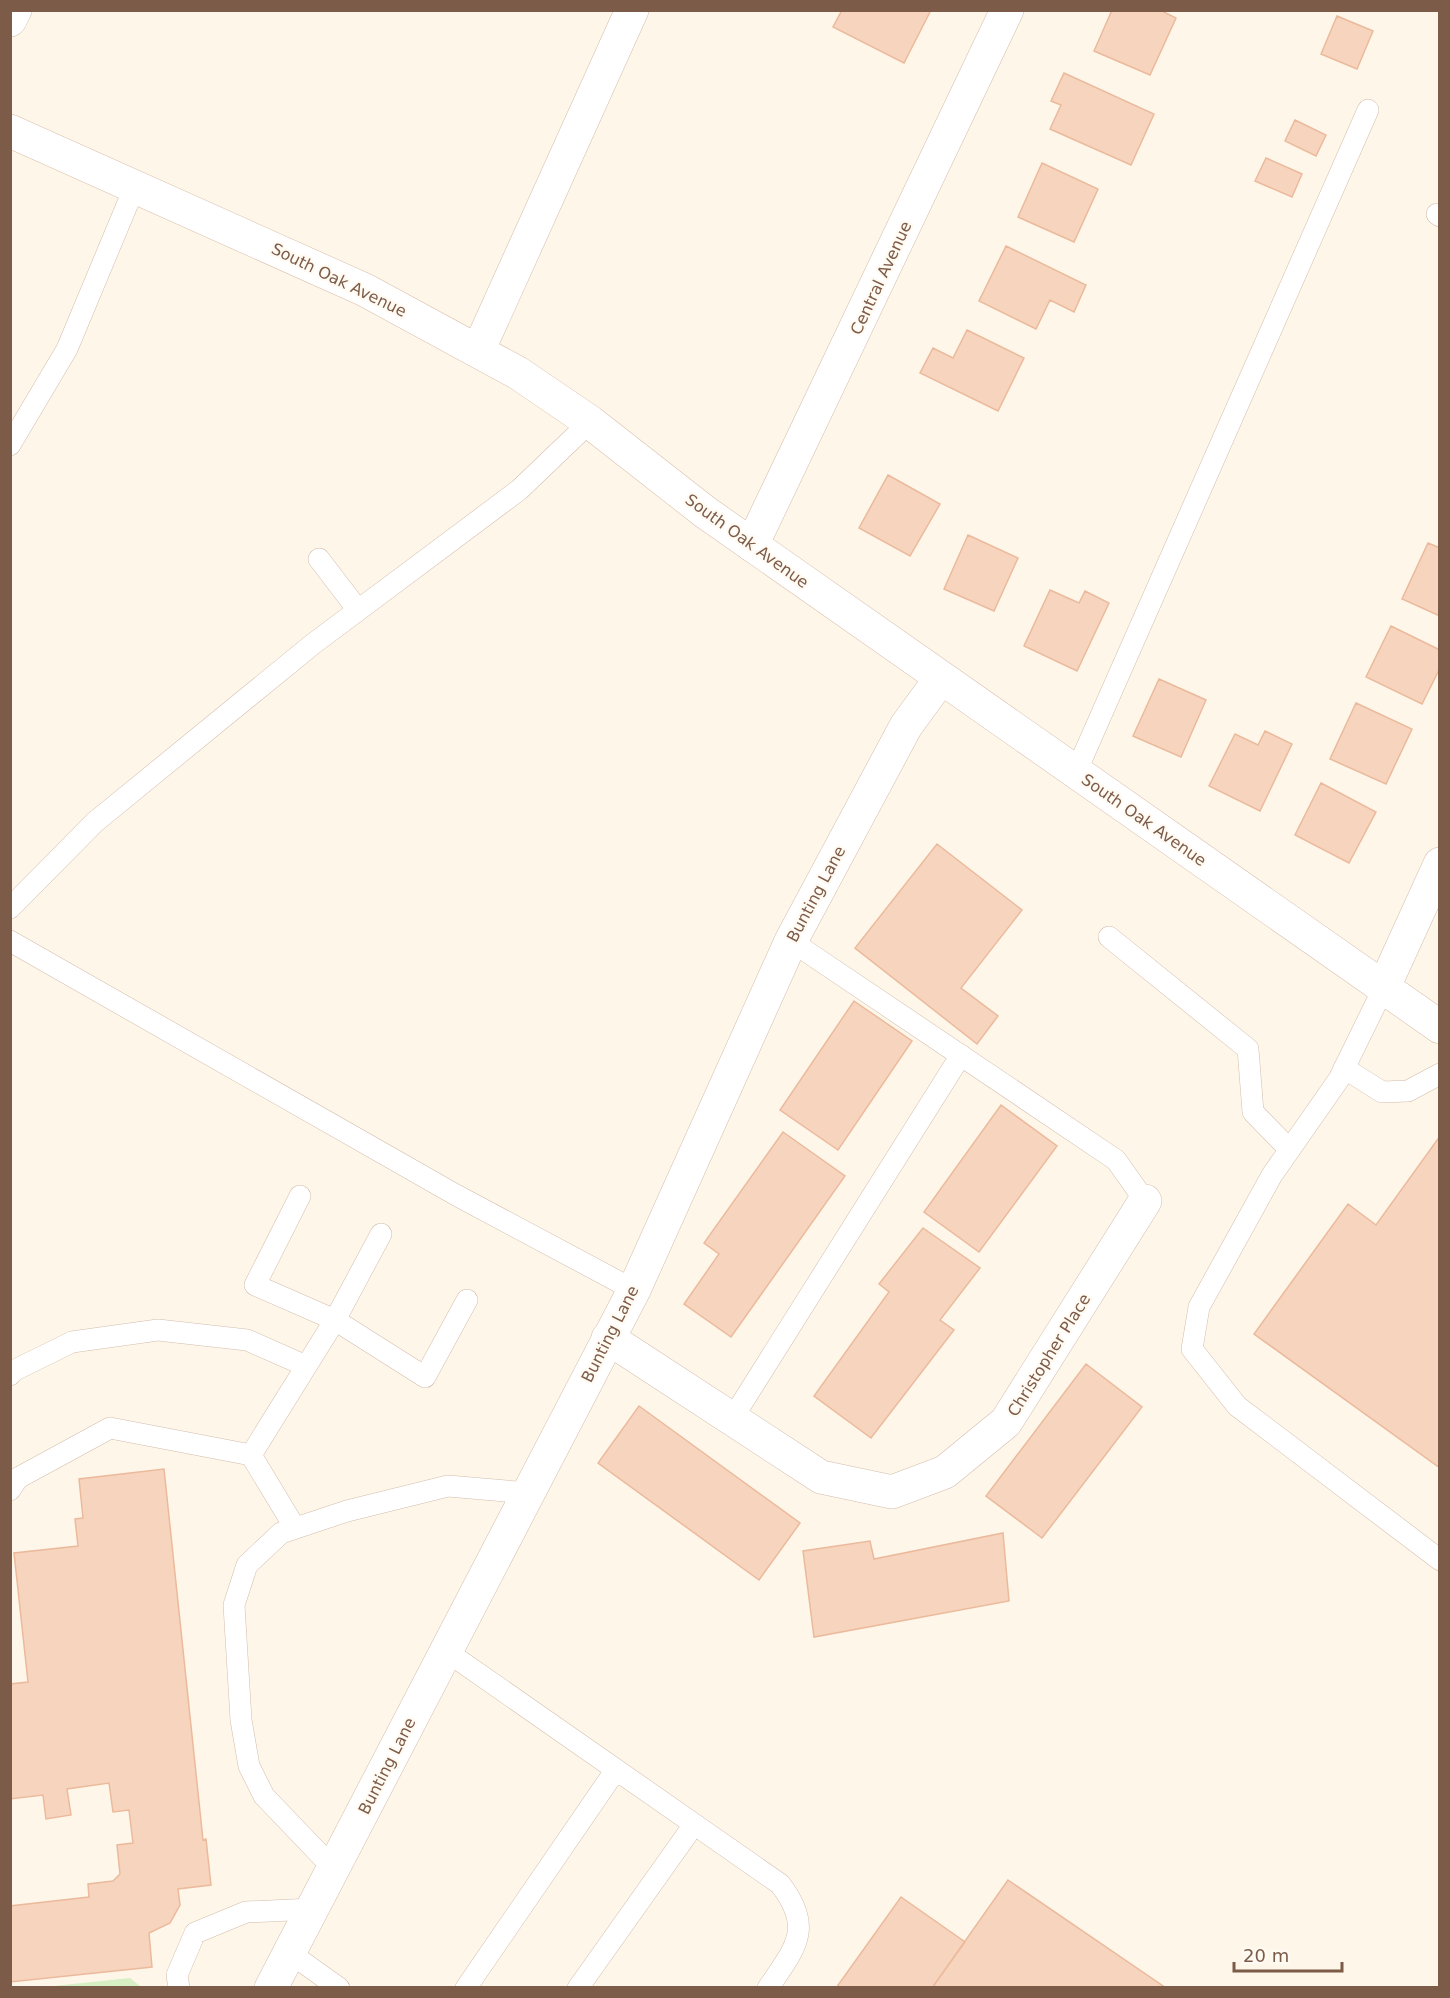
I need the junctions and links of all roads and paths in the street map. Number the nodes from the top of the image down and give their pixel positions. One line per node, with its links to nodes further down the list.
1 (15, 10): 4 (street)
2 (632, 10): 8 (street)
3 (1007, 10): 11 (street, Central Avenue)
4 (10, 20)
5 (1368, 110): 15 (lane)
6 (10, 130): 7 (street, South Oak Avenue)
7 (135, 186): 8 (street, South Oak Avenue); 10 (lane)
8 (478, 351): 9 (street, South Oak Avenue)
9 (590, 422): 11 (street, South Oak Avenue); 13 (lane)
10 (10, 445)
11 (752, 545): 14 (street, South Oak Avenue)
12 (319, 559): 13 (lane)
13 (358, 610): 17 (lane)
14 (941, 678): 15 (street, South Oak Avenue); 19 (street, Bunting Lane)
15 (1076, 772): 21 (street, South Oak Avenue)
16 (1440, 864): 21 (street)
17 (10, 908)
18 (1109, 937): 26 (lane)
19 (790, 940): 23 (lane); 30 (street, Bunting Lane)
20 (10, 941): 30 (lane)
21 (1383, 989): 22 (street, South Oak Avenue); 24 (lane)
22 (1440, 1027)
23 (961, 1055): 28 (lane); 36 (lane)
24 (1344, 1068): 25 (lane); 26 (lane)
25 (1440, 1074)
26 (1289, 1149): 41 (lane)
27 (300, 1196): 32 (lane)
28 (1145, 1201): 36 (street, Christopher Place)
29 (381, 1234): 32 (lane)
30 (634, 1290): 33 (street, Bunting Lane)
31 (467, 1300): 32 (lane)
32 (335, 1320): 34 (lane)
33 (608, 1338): 36 (street, Christopher Place); 39 (street, Bunting Lane)
34 (306, 1366): 35 (lane); 37 (lane)
35 (10, 1375)
36 (732, 1419)
37 (251, 1455): 38 (lane); 40 (lane)
38 (13, 1477)
39 (529, 1492): 40 (lane); 42 (street, Bunting Lane)
40 (295, 1528): 45 (lane)
41 (1440, 1560)
42 (446, 1651): 43 (lane); 45 (street, Bunting Lane)
43 (615, 1771): 44 (lane); 51 (lane)
44 (693, 1826): 52 (lane); 53 (lane)
45 (333, 1868): 46 (street, Bunting Lane)
46 (312, 1909): 47 (street, Bunting Lane); 48 (lane)
47 (290, 1953): 49 (street, Bunting Lane); 50 (lane)
48 (179, 1988)
49 (272, 1988)
50 (339, 1988)
51 (465, 1988)
52 (578, 1988)
53 (768, 1988)

